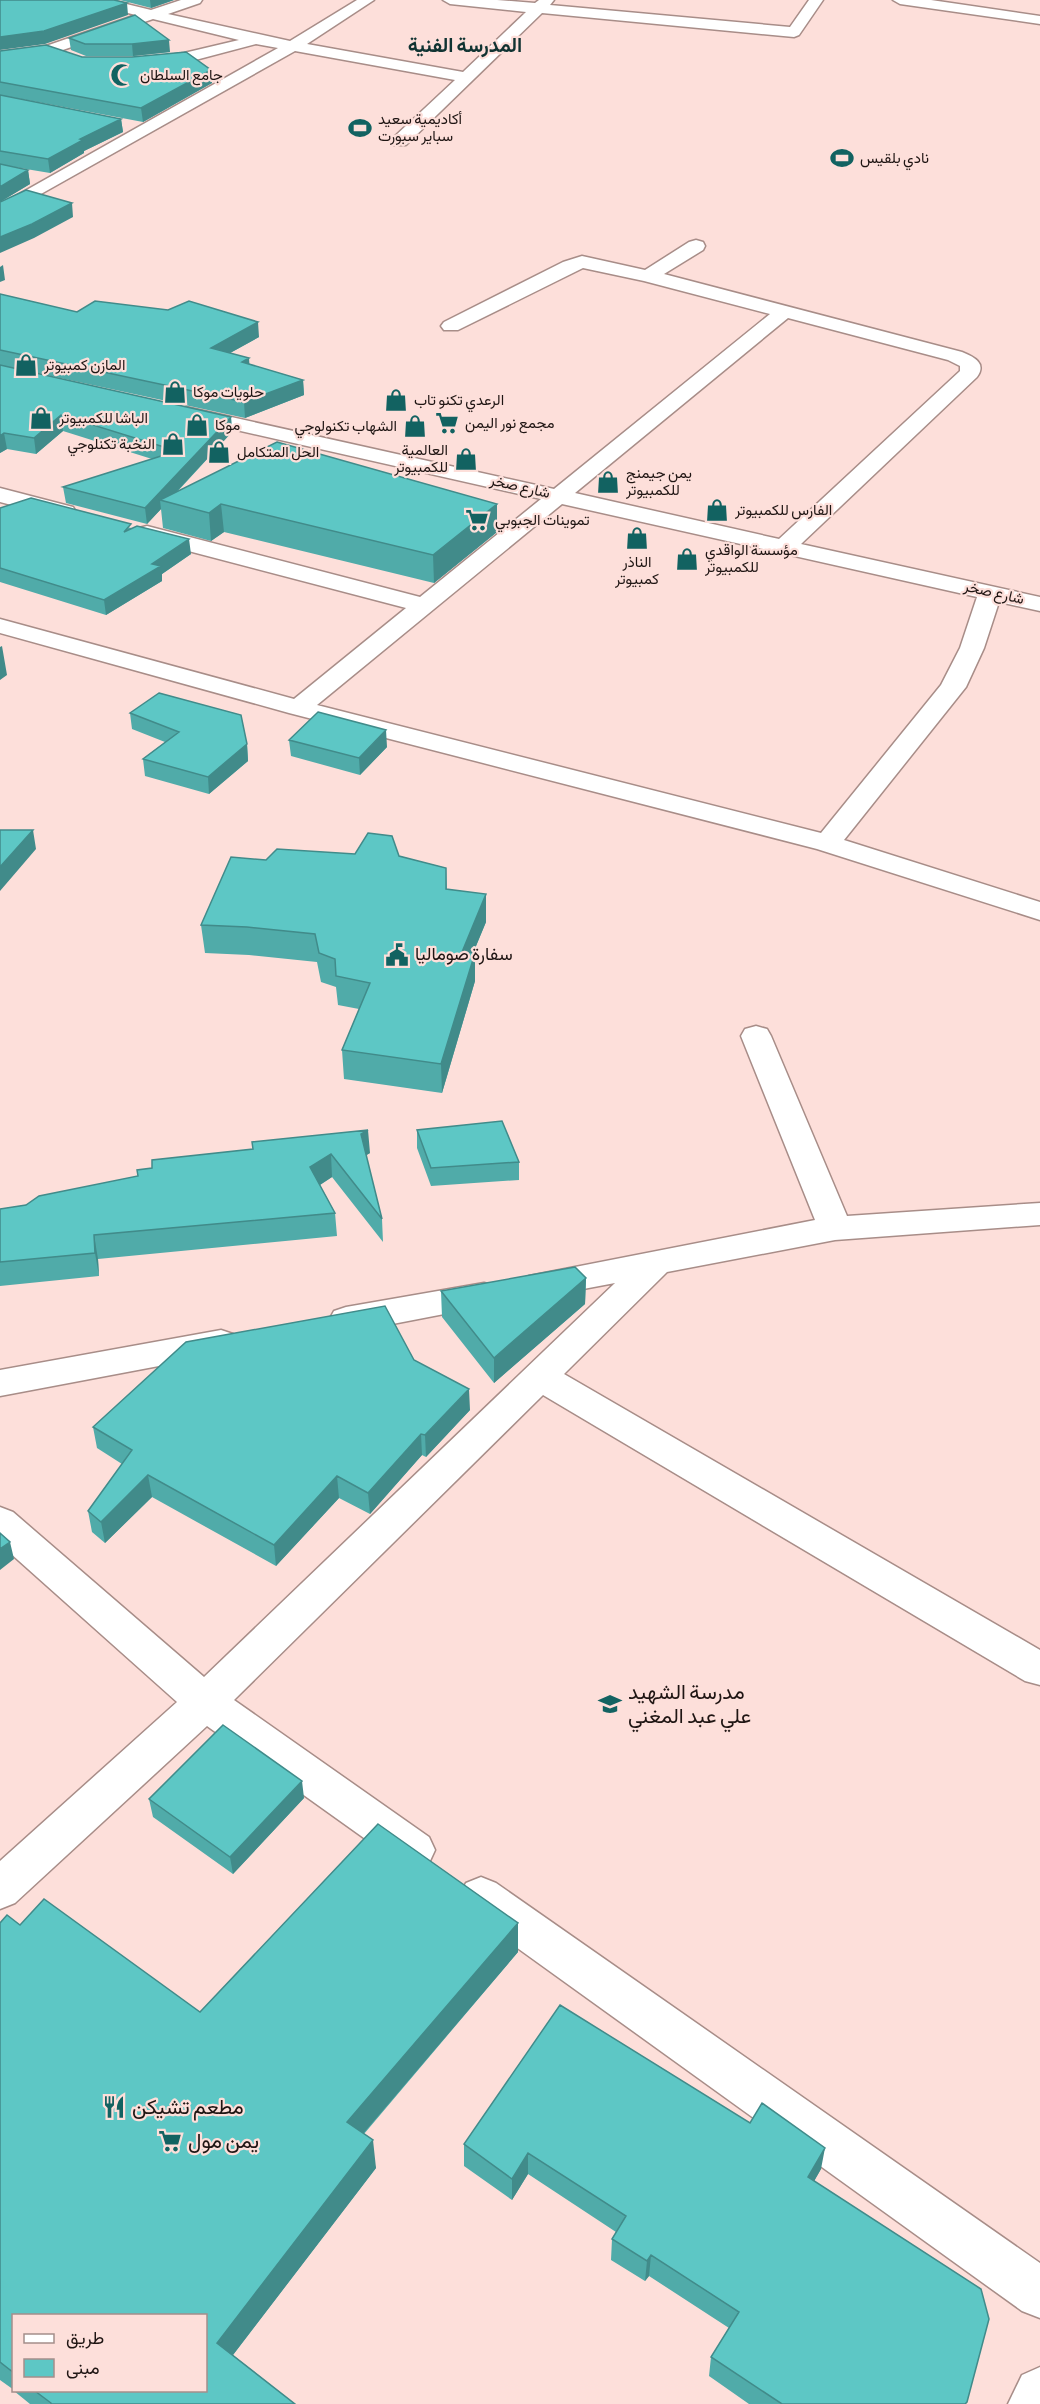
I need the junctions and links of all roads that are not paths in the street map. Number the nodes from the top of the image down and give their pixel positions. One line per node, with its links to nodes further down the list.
1 (92, 0): 9 (street)
2 (195, 0): 9 (street)
3 (368, 0): 14 (street)
4 (450, 0): 8 (street)
5 (816, 0): 8 (street)
6 (900, 0): 7 (street)
7 (919, 1): 10 (street); 11 (street)
8 (542, 4): 19 (street)
9 (152, 15): 13 (street); 15 (street)
10 (910, 20)
11 (1040, 21): 12 (street)
12 (1019, 34)
13 (257, 40): 14 (street); 18 (street)
14 (296, 46): 19 (street); 21 (street)
15 (50, 50): 16 (street); 17 (street)
16 (0, 57)
17 (76, 60)
18 (133, 63)
19 (467, 76): 22 (street)
20 (123, 125): 21 (street)
21 (145, 129): 24 (street)
22 (399, 141)
23 (31, 177): 24 (street)
24 (52, 181): 25 (street)
25 (0, 212)
26 (696, 246): 27 (street)
27 (648, 276): 28 (street); 29 (street)
28 (783, 313): 32 (street); 35 (street)
29 (451, 326)
30 (163, 408): 32 (street, شارع صخر)
31 (0, 495): 33 (street)
32 (558, 496): 35 (street, شارع صخر); 38 (street)
33 (92, 519)
34 (126, 528): 38 (street)
35 (785, 546): 36 (street, شارع صخر)
36 (990, 592): 37 (street, شارع صخر); 41 (street)
37 (1040, 604)
38 (424, 605): 40 (street)
39 (0, 626): 40 (street)
40 (298, 708): 41 (street)
41 (827, 843): 42 (street)
42 (1040, 911)
43 (756, 1036): 45 (street)
44 (1040, 1214): 45 (street)
45 (835, 1228): 46 (street)
46 (656, 1264): 47 (street); 49 (street)
47 (316, 1326)
48 (246, 1338): 50 (street)
49 (540, 1376): 52 (street); 53 (street)
50 (0, 1383)
51 (0, 1522): 53 (street)
52 (1039, 1669)
53 (205, 1702): 54 (street); 55 (street)
54 (0, 1889)
55 (1040, 2294)
56 (1040, 2393): 57 (street)
57 (1034, 2404)

